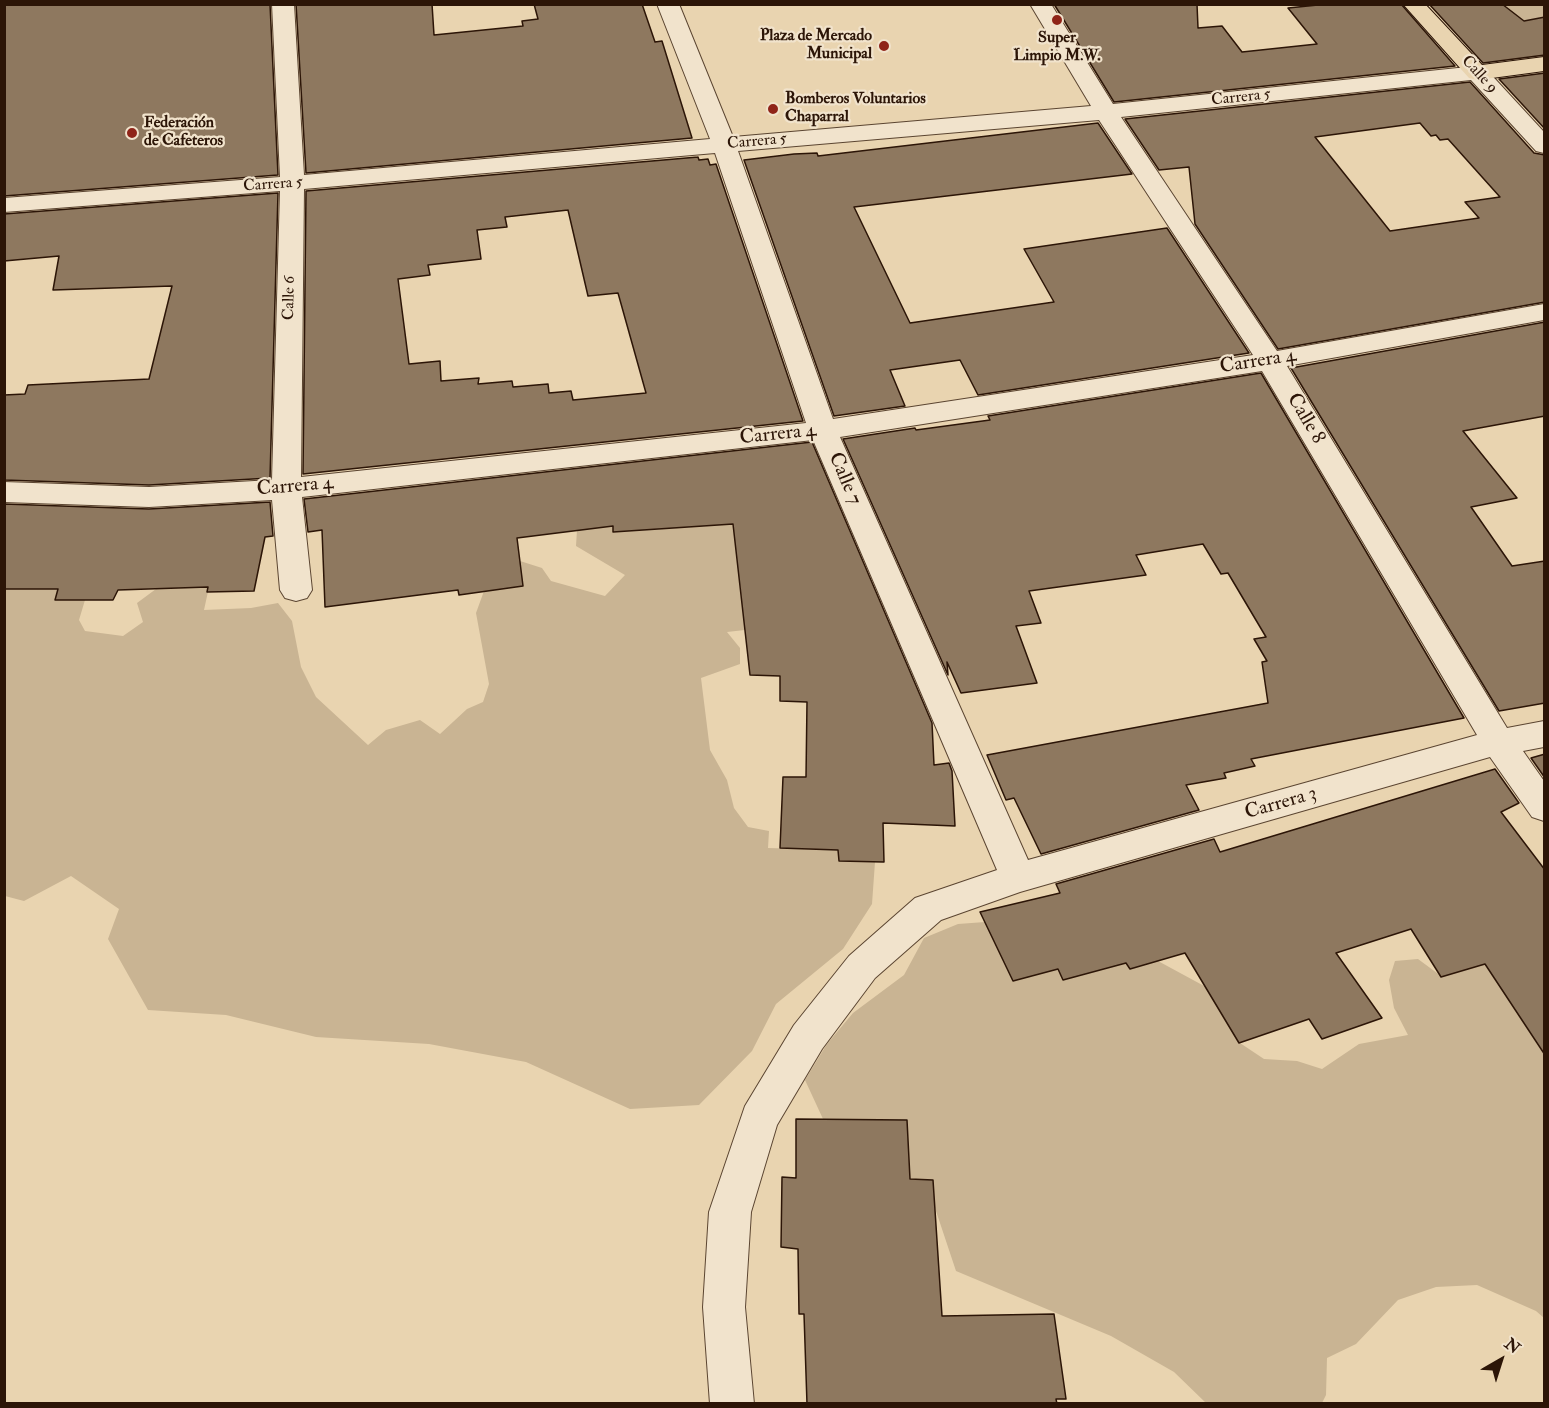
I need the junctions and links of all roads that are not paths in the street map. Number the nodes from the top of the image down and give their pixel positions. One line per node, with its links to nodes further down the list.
1 (283, 4): 10 (street, Calle 6)
2 (668, 4): 8 (street, Calle 7)
3 (1040, 4): 7 (street, Calle 8)
4 (1413, 4): 6 (main road, Calle 9)
5 (1545, 64): 6 (main road, Carrera 5)
6 (1477, 72): 7 (street, Carrera 5); 9 (street, Calle 9)
7 (1106, 112): 8 (street, Carrera 5); 13 (street, Calle 8)
8 (724, 145): 10 (street, Carrera 5); 14 (street, Calle 7)
9 (1545, 146)
10 (292, 183): 11 (street, Carrera 5); 15 (street, Calle 6)
11 (4, 205)
12 (1545, 312): 13 (street, Carrera 4)
13 (1270, 361): 14 (street, Carrera 4); 19 (street, Calle 8)
14 (823, 430): 15 (street, Carrera 4); 21 (street, Calle 7)
15 (286, 489): 16 (street, Carrera 4); 17 (street, Calle 6)
16 (4, 492)
17 (296, 590)
18 (1545, 734): 19 (street, Carrera 3)
19 (1498, 742): 20 (street, Calle 8); 21 (street, Carrera 3)
20 (1545, 807)
21 (1018, 878): 22 (street, Carrera 3)
22 (732, 1404)

